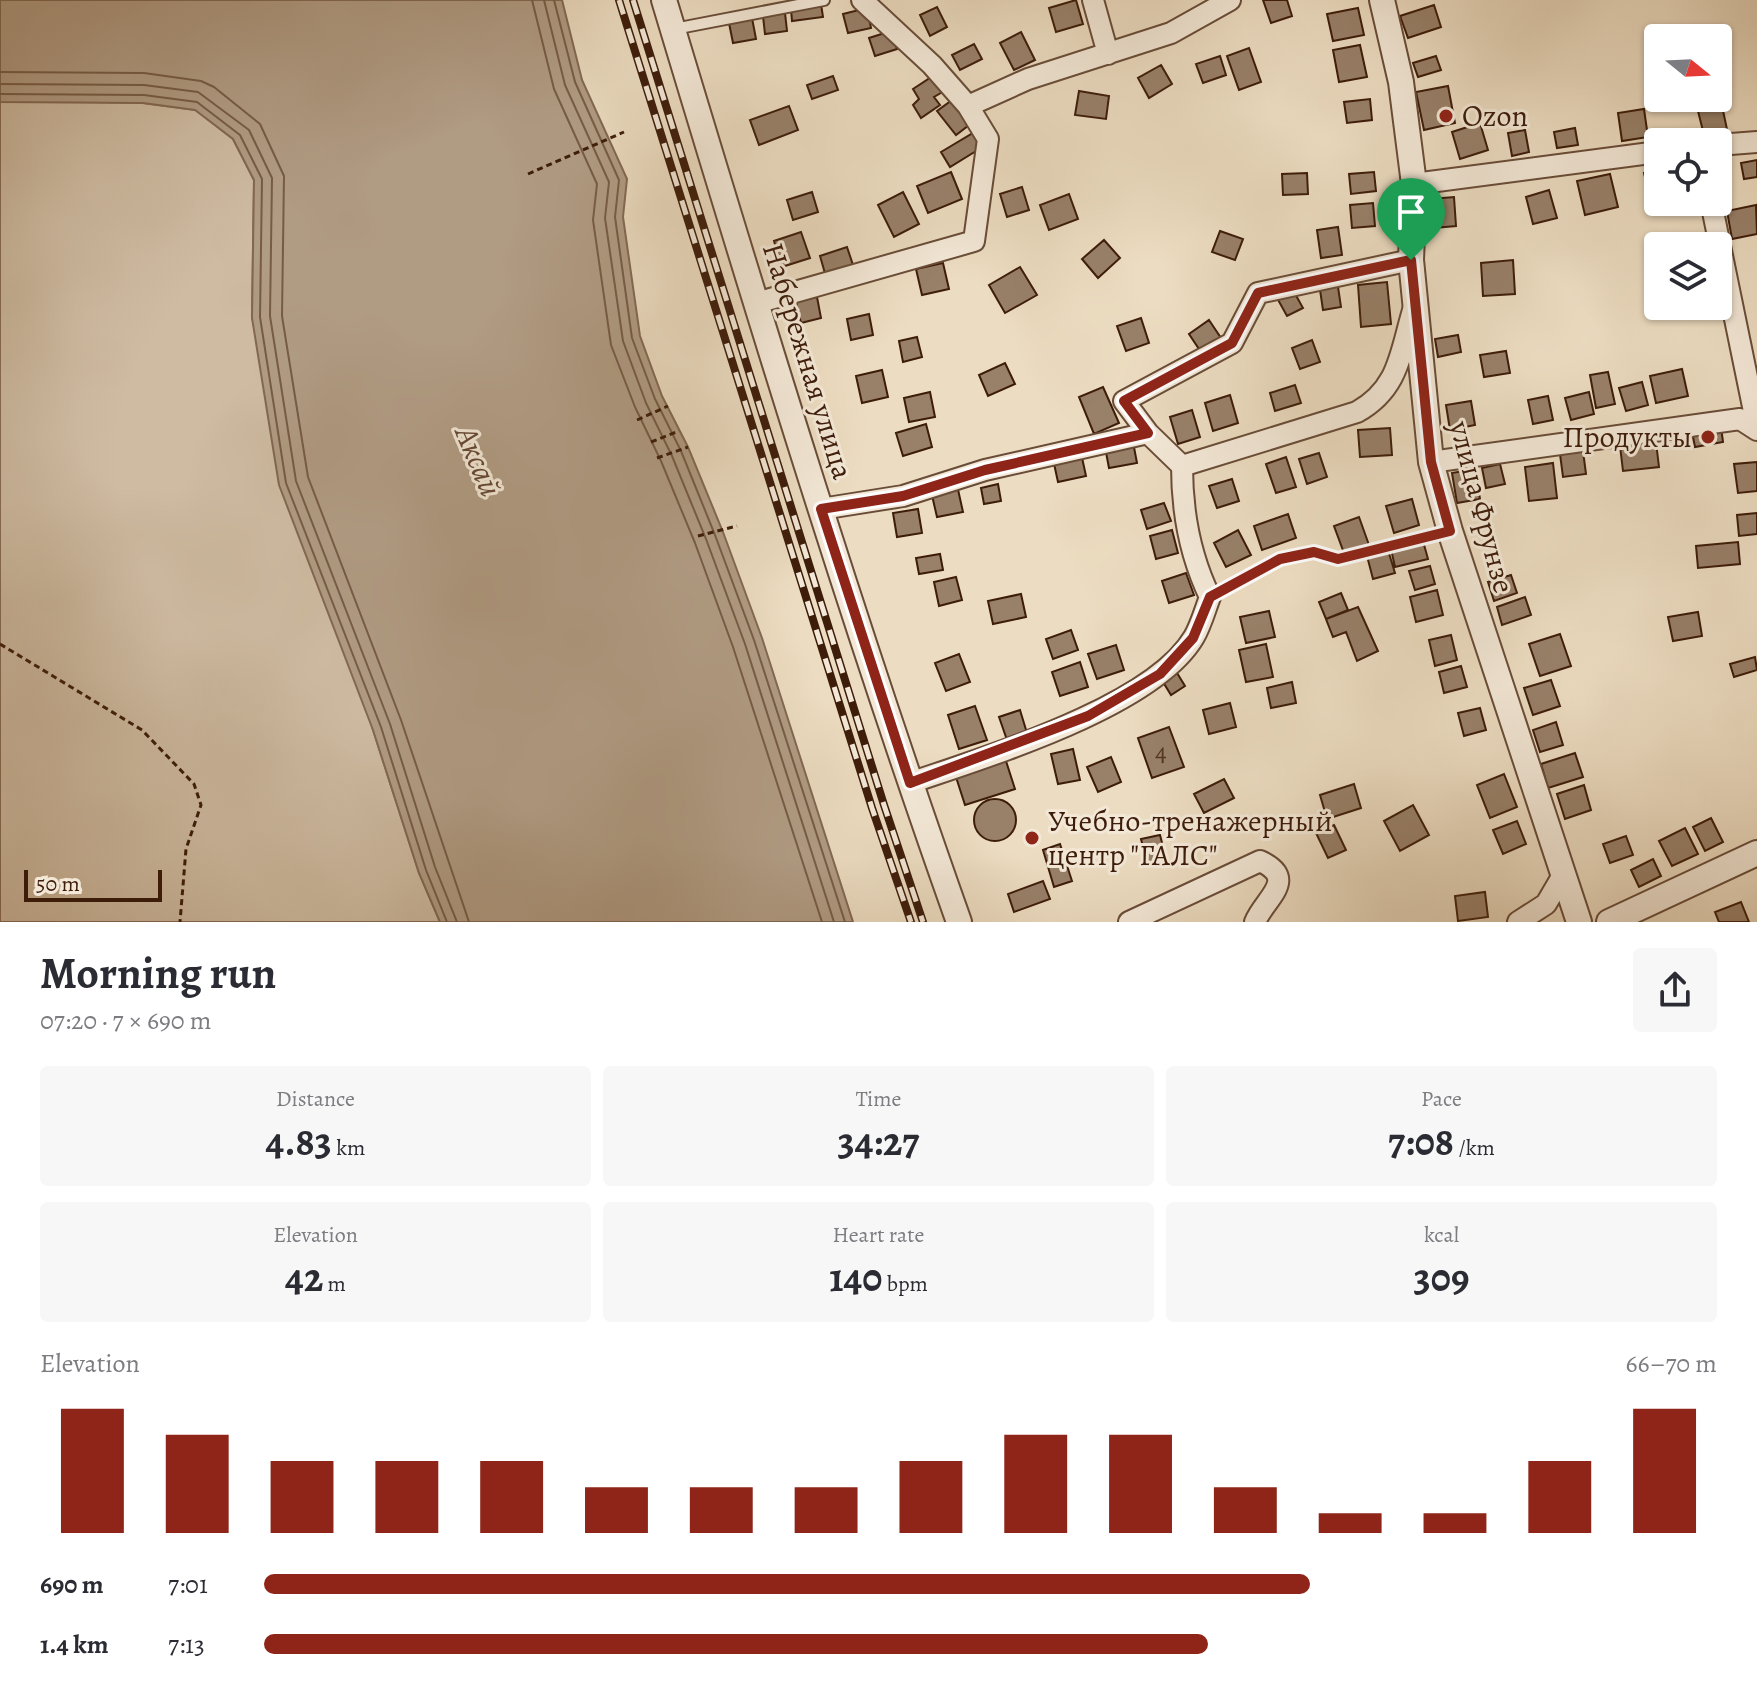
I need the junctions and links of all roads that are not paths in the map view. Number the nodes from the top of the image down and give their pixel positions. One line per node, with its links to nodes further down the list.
1 (664, 0): 7 (street, Набережная улица)
2 (824, 0): 7 (lane)
3 (862, 0): 9 (street)
4 (1093, 0): 8 (street)
5 (1230, 0): 8 (street)
6 (1382, 0): 13 (street, улица Фрунзе)
7 (672, 29): 16 (street, Набережная улица)
8 (1108, 54): 9 (street)
9 (968, 106): 16 (street)
10 (1757, 142): 11 (street)
11 (1732, 144)
12 (1644, 154): 13 (street)
13 (1414, 184): 15 (street, улица Фрунзе)
14 (1714, 216): 18 (street)
15 (1411, 260): 17 (street, улица Фрунзе); 19 (street)
16 (756, 303): 22 (street, Набережная улица)
17 (1414, 307): 20 (street, улица Фрунзе); 21 (street)
18 (1757, 428): 20 (street)
19 (1148, 433): 21 (street); 22 (street)
20 (1431, 462): 25 (street, улица Фрунзе)
21 (1182, 466): 23 (street)
22 (821, 509): 23 (street, Набережная улица)
23 (910, 783): 26 (street, Набережная улица)
24 (1757, 853): 31 (street)
25 (1563, 875): 29 (street); 30 (street, улица Фрунзе)
26 (959, 922)
27 (1129, 922): 28 (street)
28 (1255, 922)
29 (1518, 922)
30 (1579, 922)
31 (1609, 922)

